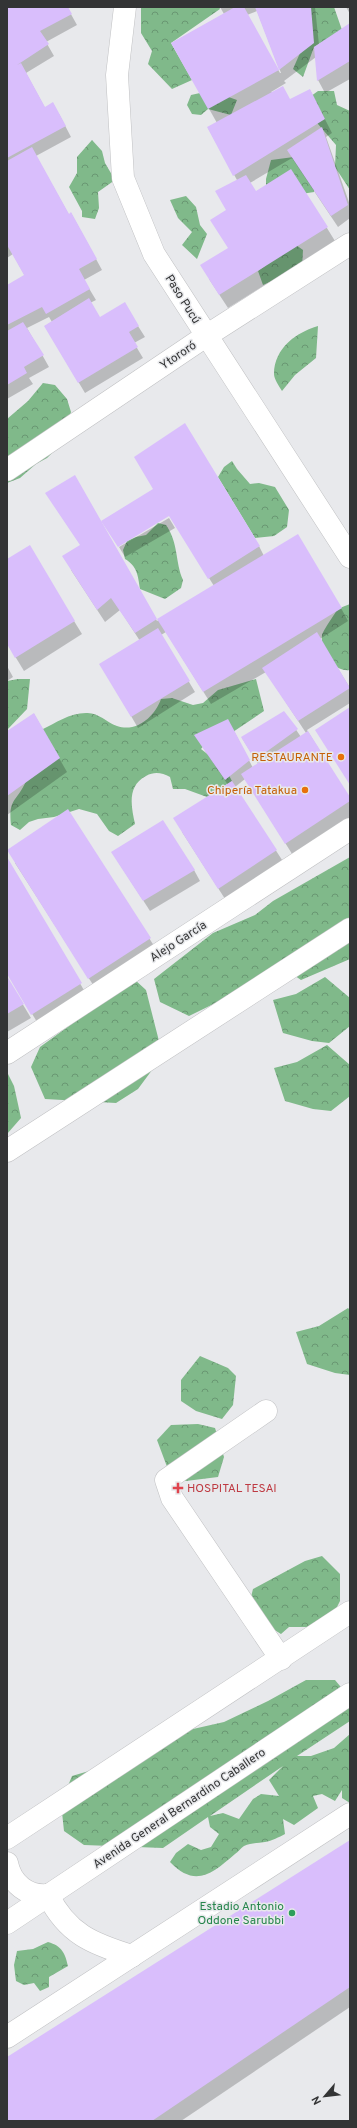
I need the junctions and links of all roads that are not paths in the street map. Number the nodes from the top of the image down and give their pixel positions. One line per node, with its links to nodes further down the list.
1 (125, 7): 3 (street, Paso Pucú)
2 (350, 244): 3 (street, Ytororó)
3 (206, 336): 4 (street, Ytororó); 5 (street, Paso Pucú)
4 (7, 470)
5 (350, 557)
6 (350, 829): 8 (street, Alejo García)
7 (350, 929): 9 (street)
8 (7, 1053)
9 (7, 1151)
10 (266, 1411): 12 (street)
11 (350, 1612): 12 (street)
12 (281, 1659): 15 (street)
13 (350, 1694): 17 (street, Avenida General Bernardino Caballero)
14 (350, 1814): 19 (street)
15 (7, 1839)
16 (7, 1863): 17 (street)
17 (48, 1895): 18 (street, Avenida General Bernardino Caballero); 19 (street)
18 (7, 1923)
19 (132, 1956): 20 (street)
20 (7, 2037)

